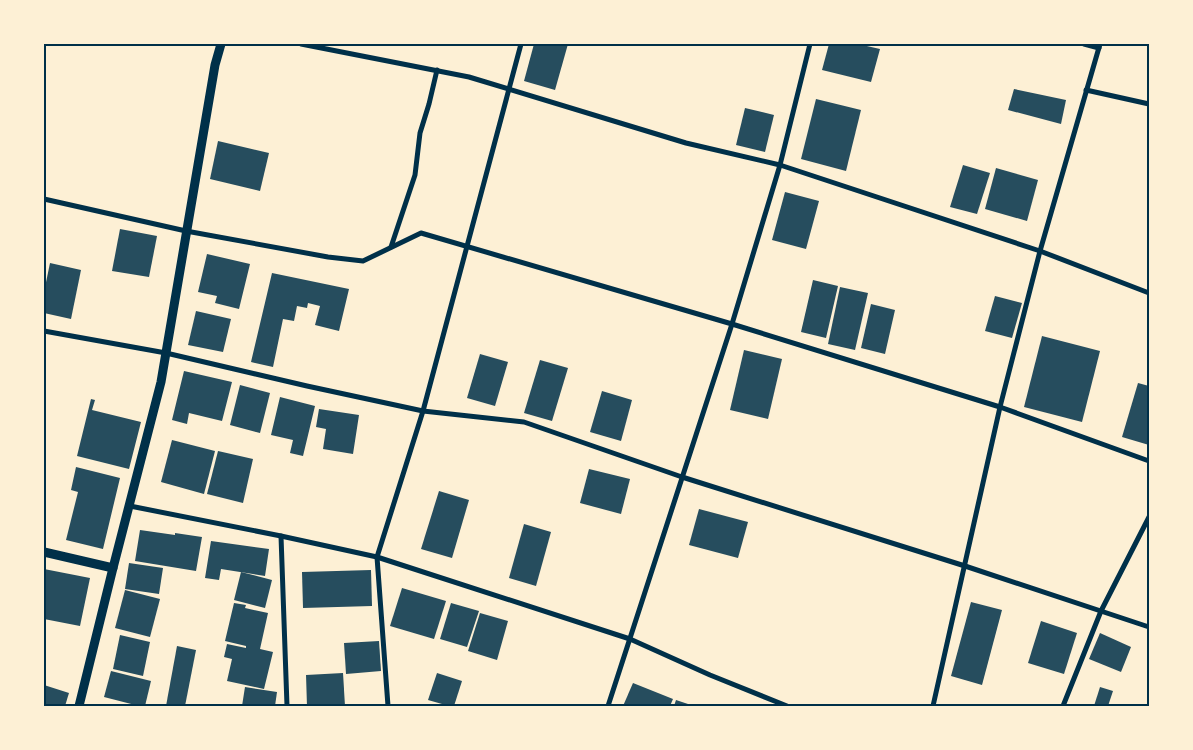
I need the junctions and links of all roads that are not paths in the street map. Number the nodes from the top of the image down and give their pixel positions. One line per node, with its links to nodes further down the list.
1 (221, 44): 13 (street)
2 (301, 44): 7 (street)
3 (521, 44): 8 (street)
4 (810, 44): 11 (street)
5 (1084, 44): 6 (street)
6 (1100, 46): 9 (street)
7 (437, 70): 8 (street); 15 (street)
8 (510, 89): 11 (street); 14 (street)
9 (1086, 90): 10 (street); 16 (street)
10 (1149, 104)
11 (780, 165): 16 (street); 18 (street)
12 (44, 199): 13 (street)
13 (186, 231): 15 (street); 20 (street)
14 (468, 247): 15 (street); 18 (street); 22 (street)
15 (391, 248)
16 (1040, 251): 17 (street); 21 (street)
17 (1149, 294)
18 (732, 324): 21 (street); 24 (street)
19 (44, 331): 20 (street)
20 (166, 353): 22 (street); 25 (street)
21 (1000, 407): 23 (street); 30 (street)
22 (423, 411): 24 (street); 29 (street)
23 (1149, 461)
24 (682, 477): 30 (street); 34 (street)
25 (130, 506): 27 (street); 31 (street)
26 (1149, 517): 32 (street)
27 (281, 536): 29 (street); 36 (street)
28 (44, 552): 31 (street)
29 (377, 557): 34 (street); 37 (street)
30 (964, 566): 32 (street); 40 (street)
31 (113, 568): 35 (street)
32 (1101, 611): 33 (street); 41 (street)
33 (1149, 627)
34 (630, 638): 38 (street); 39 (street)
35 (79, 706)
36 (286, 706)
37 (388, 706)
38 (608, 706)
39 (786, 706)
40 (933, 706)
41 (1063, 706)

